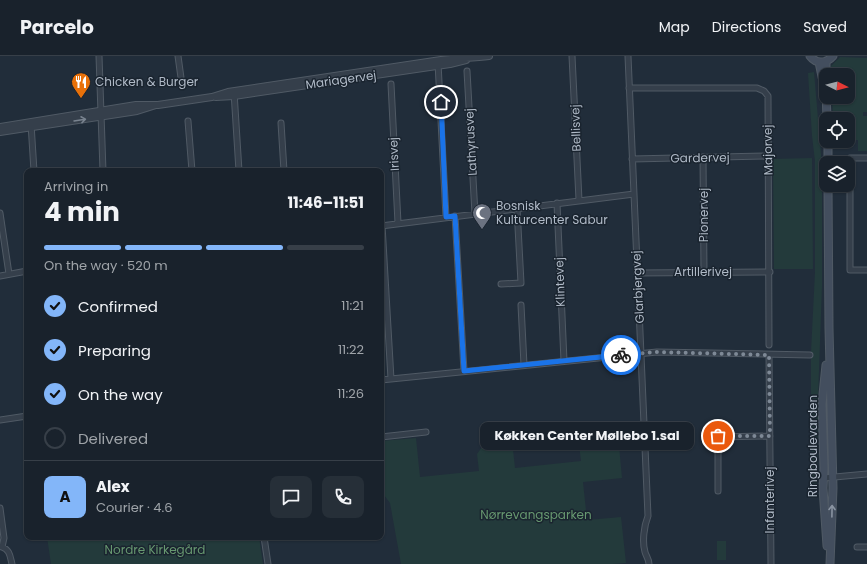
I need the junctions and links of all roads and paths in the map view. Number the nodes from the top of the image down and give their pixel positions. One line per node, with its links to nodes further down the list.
1 (99, 56): 17 (street)
2 (178, 56): 14 (street)
3 (489, 56): 9 (street, Mariagervej)
4 (572, 56): 34 (street, Bellisvej)
5 (628, 56): 15 (street, Glarbjergvej)
6 (810, 56): 8 (main road)
7 (833, 56): 8 (main road)
8 (822, 62): 10 (main road); 11 (main road)
9 (438, 63): 16 (street, Mariagervej); 40 (street)
10 (823, 68)
11 (824, 68)
12 (467, 71): 38 (street, Lathyrusvej)
13 (391, 84): 41 (street, Irisvej)
14 (182, 85)
15 (629, 88): 23 (street, Majorvej); 26 (street, Glarbjergvej)
16 (234, 94): 17 (street, Mariagervej); 30 (street)
17 (100, 114): 20 (street, Mariagervej); 28 (street)
18 (188, 121): 29 (street)
19 (281, 123): 31 (street)
20 (31, 125): 21 (street, Mariagervej); 22 (street, Mariagervej); 27 (street)
21 (0, 127)
22 (0, 132)
23 (768, 156): 24 (street, Gardervej); 47 (street, Majorvej)
24 (703, 157): 26 (street, Gardervej); 46 (street, Pionervej)
25 (867, 158): 44 (street)
26 (632, 159): 33 (street, Glarbjergvej)
27 (34, 168)
28 (103, 168)
29 (192, 168)
30 (239, 168)
31 (284, 168)
32 (828, 192): 53 (main road, Ringboulevarden)
33 (634, 194): 34 (street); 48 (street, Glarbjergvej)
34 (579, 200): 35 (street)
35 (557, 203): 36 (street); 58 (street, Klintevej)
36 (517, 208): 38 (street); 51 (street)
37 (0, 213): 49 (street)
38 (475, 214): 39 (street)
39 (455, 216): 40 (street); 60 (street)
40 (446, 217): 41 (street)
41 (398, 223): 42 (street)
42 (384, 225)
43 (384, 259): 61 (street)
44 (867, 270)
45 (24, 272): 49 (street)
46 (704, 272): 47 (street, Artillerivej); 48 (street, Artillerivej)
47 (770, 272): 54 (street, Majorvej)
48 (637, 273): 55 (street, Glarbjergvej)
49 (9, 274): 50 (street)
50 (0, 276)
51 (502, 284)
52 (521, 305): 59 (street)
53 (829, 328): 69 (main road, Ringboulevarden); 70 (main road, Ringboulevarden)
54 (769, 345)
55 (641, 353): 56 (street); 58 (street); 79 (street, Glarbjergvej)
56 (769, 355): 57 (street); 66 (street, Infanterivej)
57 (810, 355)
58 (564, 361): 59 (street)
59 (524, 365): 60 (street)
60 (464, 371): 61 (street)
61 (391, 379): 62 (street)
62 (384, 380)
63 (24, 416): 64 (street)
64 (0, 420)
65 (426, 432): 67 (street)
66 (770, 436): 71 (street); 80 (street, Infanterivej)
67 (384, 437)
68 (867, 474): 70 (street)
69 (824, 478): 70 (street); 81 (main road, Ringboulevarden)
70 (832, 478): 81 (main road, Ringboulevarden, one-way to 70)
71 (718, 491)
72 (0, 508): 76 (street)
73 (264, 540): 78 (street)
74 (857, 547): 75 (street)
75 (867, 547)
76 (1, 548): 77 (street)
77 (12, 564)
78 (268, 564)
79 (649, 564)
80 (771, 564)
81 (830, 564)

